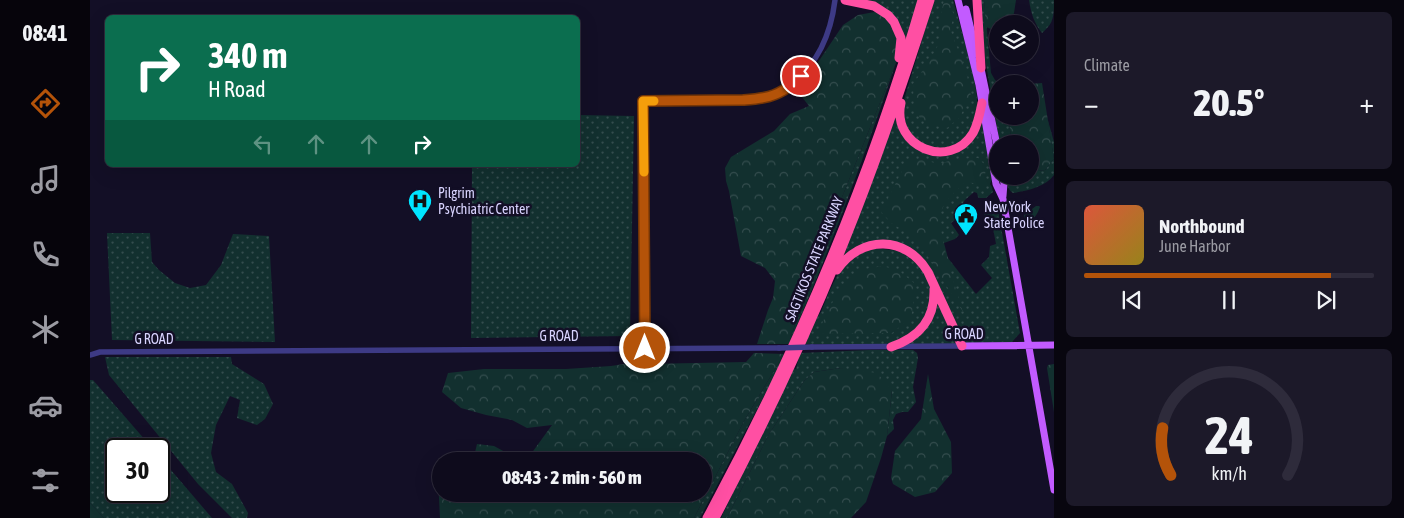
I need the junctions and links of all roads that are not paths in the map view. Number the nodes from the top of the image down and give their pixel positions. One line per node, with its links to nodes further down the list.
1 (834, 0): 21 (street)
2 (845, 0): 11 (highway)
3 (922, 0): 11 (highway, SAGTIKOS STATE PARKWAY)
4 (930, 0): 8 (highway, SAGTIKOS STATE PARKWAY)
5 (958, 0): 10 (main road)
6 (963, 0): 9 (main road)
7 (977, 0): 9 (highway)
8 (910, 61): 10 (highway); 16 (highway, SAGTIKOS STATE PARKWAY)
9 (981, 68): 12 (main road)
10 (982, 103): 14 (main road)
11 (883, 121): 24 (highway, SAGTIKOS STATE PARKWAY)
12 (995, 135)
13 (1004, 185): 14 (main road)
14 (1003, 199): 19 (main road)
15 (934, 284): 16 (highway); 18 (highway); 20 (highway)
16 (825, 289): 25 (highway, SAGTIKOS STATE PARKWAY)
17 (1054, 345): 19 (main road, G ROAD)
18 (962, 346): 19 (main road, G ROAD); 20 (street, G ROAD)
19 (1029, 346): 23 (main road)
20 (891, 347): 21 (street, G ROAD, bridge)
21 (645, 348): 22 (street, G ROAD)
22 (90, 355)
23 (1054, 490)
24 (707, 518)
25 (715, 518)

